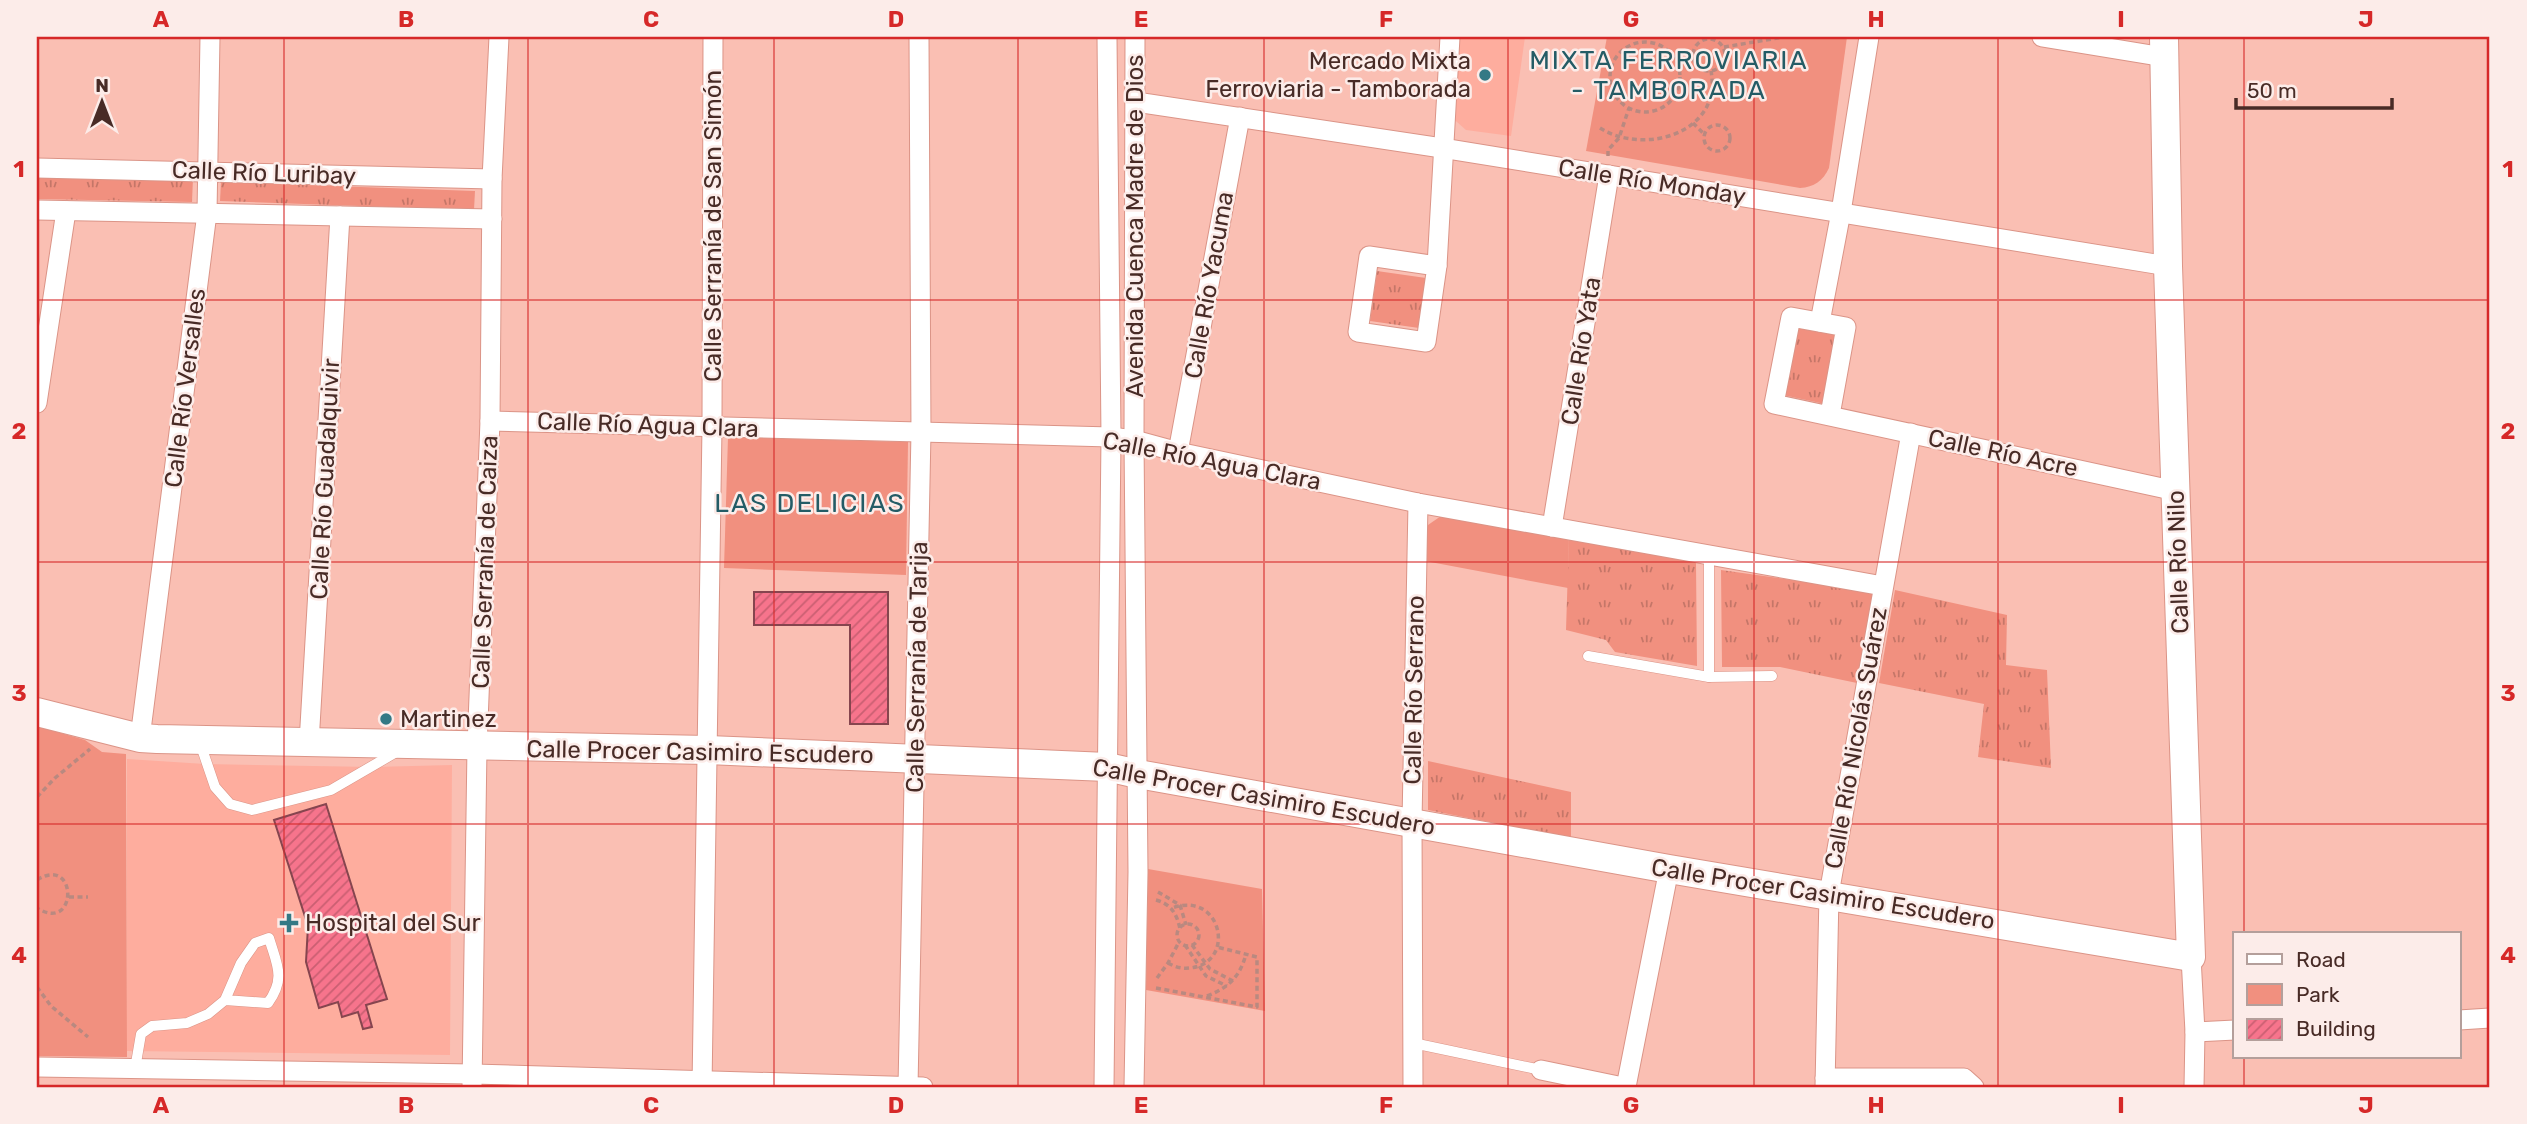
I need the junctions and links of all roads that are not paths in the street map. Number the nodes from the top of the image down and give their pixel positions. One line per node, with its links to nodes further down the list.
1 (210, 37): 15 (street, Calle Río Versalles)
2 (499, 37): 17 (street, Calle Serranía de Caiza)
3 (713, 37): 30 (street, Calle Serranía de San Simón)
4 (919, 37): 31 (street, Calle Serranía de Tarija)
5 (1107, 37): 33 (street, Avenida Cuenca Madre de Dios)
6 (1135, 37): 11 (street, Avenida Cuenca Madre de Dios)
7 (1450, 37): 13 (street)
8 (1869, 37): 20 (street)
9 (2042, 37): 10 (street)
10 (2164, 47): 25 (main road, Calle Río Nilo)
11 (1136, 102): 12 (street, Calle Río Monday); 34 (street, Avenida Cuenca Madre de Dios)
12 (1240, 117): 13 (street, Calle Río Monday); 35 (street, Calle Río Yacuma)
13 (1442, 148): 16 (street, Calle Río Monday); 24 (street)
14 (37, 168): 15 (street, Calle Río Luribay)
15 (208, 171): 17 (street, Calle Río Luribay); 21 (street, Calle Río Versalles)
16 (1609, 175): 20 (street, Calle Río Monday); 38 (street, Calle Río Yata)
17 (492, 179): 23 (street, Calle Serranía de Caiza)
18 (37, 210): 19 (street, Calle Río Luribay)
19 (66, 211): 21 (street, Calle Río Luribay); 27 (street)
20 (1841, 212): 25 (street, Calle Río Monday); 26 (street)
21 (207, 213): 22 (street, Calle Río Luribay); 45 (street, Calle Río Versalles)
22 (340, 216): 23 (street, Calle Río Luribay); 47 (street, Calle Río Guadalquivir)
23 (492, 219): 29 (street, Calle Serranía de Caiza)
24 (1437, 266): 24 (street)
25 (2168, 266): 36 (main road, Calle Río Nilo)
26 (1820, 322): 28 (street); 28 (street)
27 (37, 403)
28 (1829, 415): 32 (street, Calle Río Acre)
29 (490, 421): 30 (street, Calle Río Agua Clara); 49 (street, Calle Serranía de Caiza)
30 (712, 427): 31 (street, Calle Río Agua Clara); 50 (street, Calle Serranía de San Simón)
31 (921, 432): 33 (street, Calle Río Agua Clara); 51 (street, Calle Serranía de Tarija)
32 (1911, 433): 36 (street, Calle Río Acre); 40 (street, Calle Río Nicolás Suárez)
33 (1111, 438): 34 (street, Calle Río Agua Clara); 52 (street, Avenida Cuenca Madre de Dios)
34 (1134, 440): 35 (street, Calle Río Agua Clara); 53 (street, Avenida Cuenca Madre de Dios)
35 (1178, 452): 37 (street, Calle Río Agua Clara)
36 (2176, 491): 57 (main road, Calle Río Nilo)
37 (1418, 503): 38 (street, Calle Río Agua Clara); 54 (street, Calle Río Serrano)
38 (1552, 527): 39 (street, Calle Río Agua Clara)
39 (1709, 556): 40 (street, Calle Río Agua Clara); 43 (lane)
40 (1883, 586): 56 (street, Calle Río Nicolás Suárez)
41 (1588, 656): 43 (lane)
42 (1772, 676): 43 (lane)
43 (1709, 677)
44 (37, 712): 45 (main road, Calle Procer Casimiro Escudero)
45 (140, 738): 46 (main road, Calle Procer Casimiro Escudero)
46 (199, 740): 47 (main road, Calle Procer Casimiro Escudero); 48 (lane)
47 (309, 743): 48 (main road, Calle Procer Casimiro Escudero)
48 (407, 745): 49 (main road, Calle Procer Casimiro Escudero)
49 (477, 747): 50 (main road, Calle Procer Casimiro Escudero); 68 (street, Calle Serranía de Caiza)
50 (708, 750): 51 (main road, Calle Procer Casimiro Escudero); 70 (street, Calle Serranía de San Simón)
51 (916, 757): 52 (main road, Calle Procer Casimiro Escudero); 71 (street, Calle Serranía de Tarija)
52 (1107, 767): 53 (main road, Calle Procer Casimiro Escudero); 73 (street, Avenida Cuenca Madre de Dios)
53 (1138, 774): 54 (main road, Calle Procer Casimiro Escudero); 74 (street, Avenida Cuenca Madre de Dios)
54 (1412, 822): 55 (main road, Calle Procer Casimiro Escudero); 63 (street, Calle Río Serrano)
55 (1669, 869): 56 (main road, Calle Procer Casimiro Escudero); 76 (street)
56 (1829, 894): 57 (main road, Calle Procer Casimiro Escudero); 69 (street, Calle Río Nicolás Suárez)
57 (2191, 957): 62 (street, Calle Río Nilo)
58 (225, 1000): 58 (lane); 66 (lane)
59 (2490, 1018): 60 (street)
60 (2460, 1020)
61 (2233, 1030): 62 (street)
62 (2195, 1032): 78 (street, Calle Río Nilo)
63 (1413, 1043): 65 (lane); 75 (street, Calle Río Serrano)
64 (37, 1067): 66 (street)
65 (1541, 1070): 76 (street)
66 (141, 1075): 67 (street)
67 (305, 1079): 68 (street)
68 (473, 1081): 70 (street)
69 (1825, 1083): 77 (street)
70 (702, 1084): 71 (street)
71 (908, 1087): 72 (street)
72 (923, 1087)
73 (1104, 1087)
74 (1134, 1087)
75 (1413, 1087)
76 (1625, 1087)
77 (1975, 1087)
78 (2194, 1087)

